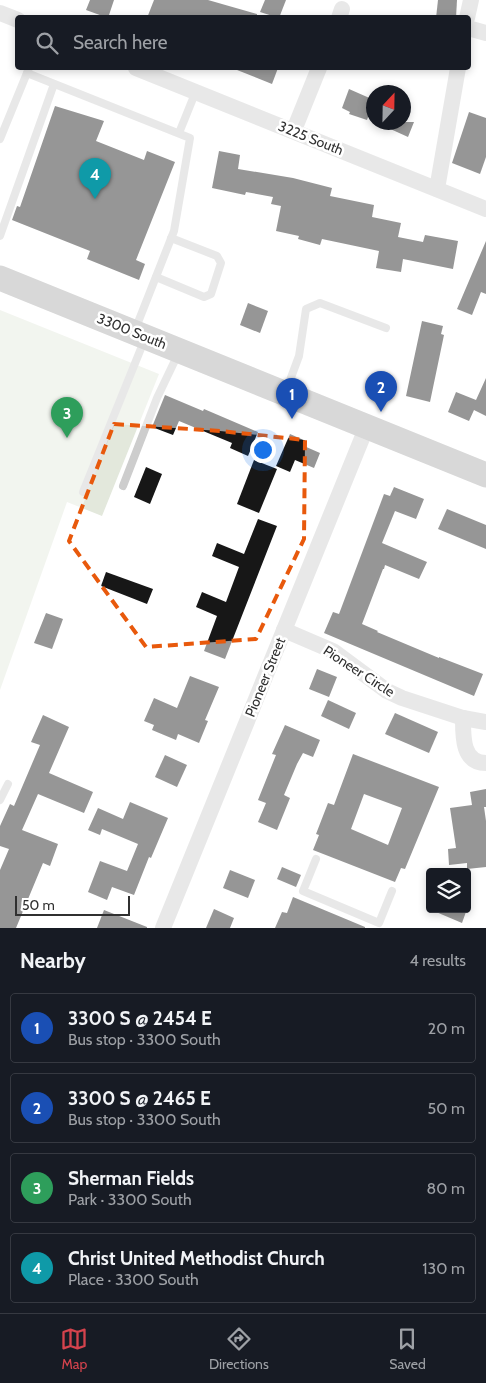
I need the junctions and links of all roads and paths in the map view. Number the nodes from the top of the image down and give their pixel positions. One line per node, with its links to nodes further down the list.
1 (470, 0): 3 (street)
2 (0, 14): 4 (street)
3 (468, 15)
4 (15, 19)
5 (471, 29): 6 (street)
6 (486, 33)
7 (28, 70): 11 (lane); 15 (lane)
8 (141, 70): 12 (street, 3225 South)
9 (318, 70): 13 (street)
10 (458, 70): 16 (street)
11 (54, 84): 14 (lane); 18 (lane)
12 (196, 91): 13 (street, 3225 South); 14 (lane)
13 (294, 130): 16 (street, 3225 South)
14 (179, 133): 19 (lane)
15 (0, 138)
16 (437, 189): 17 (street, 3225 South)
17 (486, 209)
18 (0, 235)
19 (171, 238): 20 (lane); 20 (lane)
20 (156, 277): 23 (lane)
21 (0, 278): 23 (main road, 3300 South)
22 (386, 328): 25 (lane)
23 (140, 334): 24 (main road, 3300 South); 29 (lane)
24 (180, 350): 25 (main road, 3300 South); 28 (lane)
25 (285, 393): 26 (main road, 3300 South)
26 (367, 426): 27 (main road, 3300 South); 30 (street, Pioneer Street)
27 (486, 475)
28 (123, 486)
29 (83, 492)
30 (284, 630): 31 (street, Pioneer Circle); 38 (street, Pioneer Street)
31 (463, 718): 32 (street, Pioneer Circle); 33 (street)
32 (486, 722)
33 (486, 763)
34 (8, 784): 35 (lane)
35 (0, 800)
36 (316, 860): 37 (lane)
37 (392, 891)
38 (163, 928)

